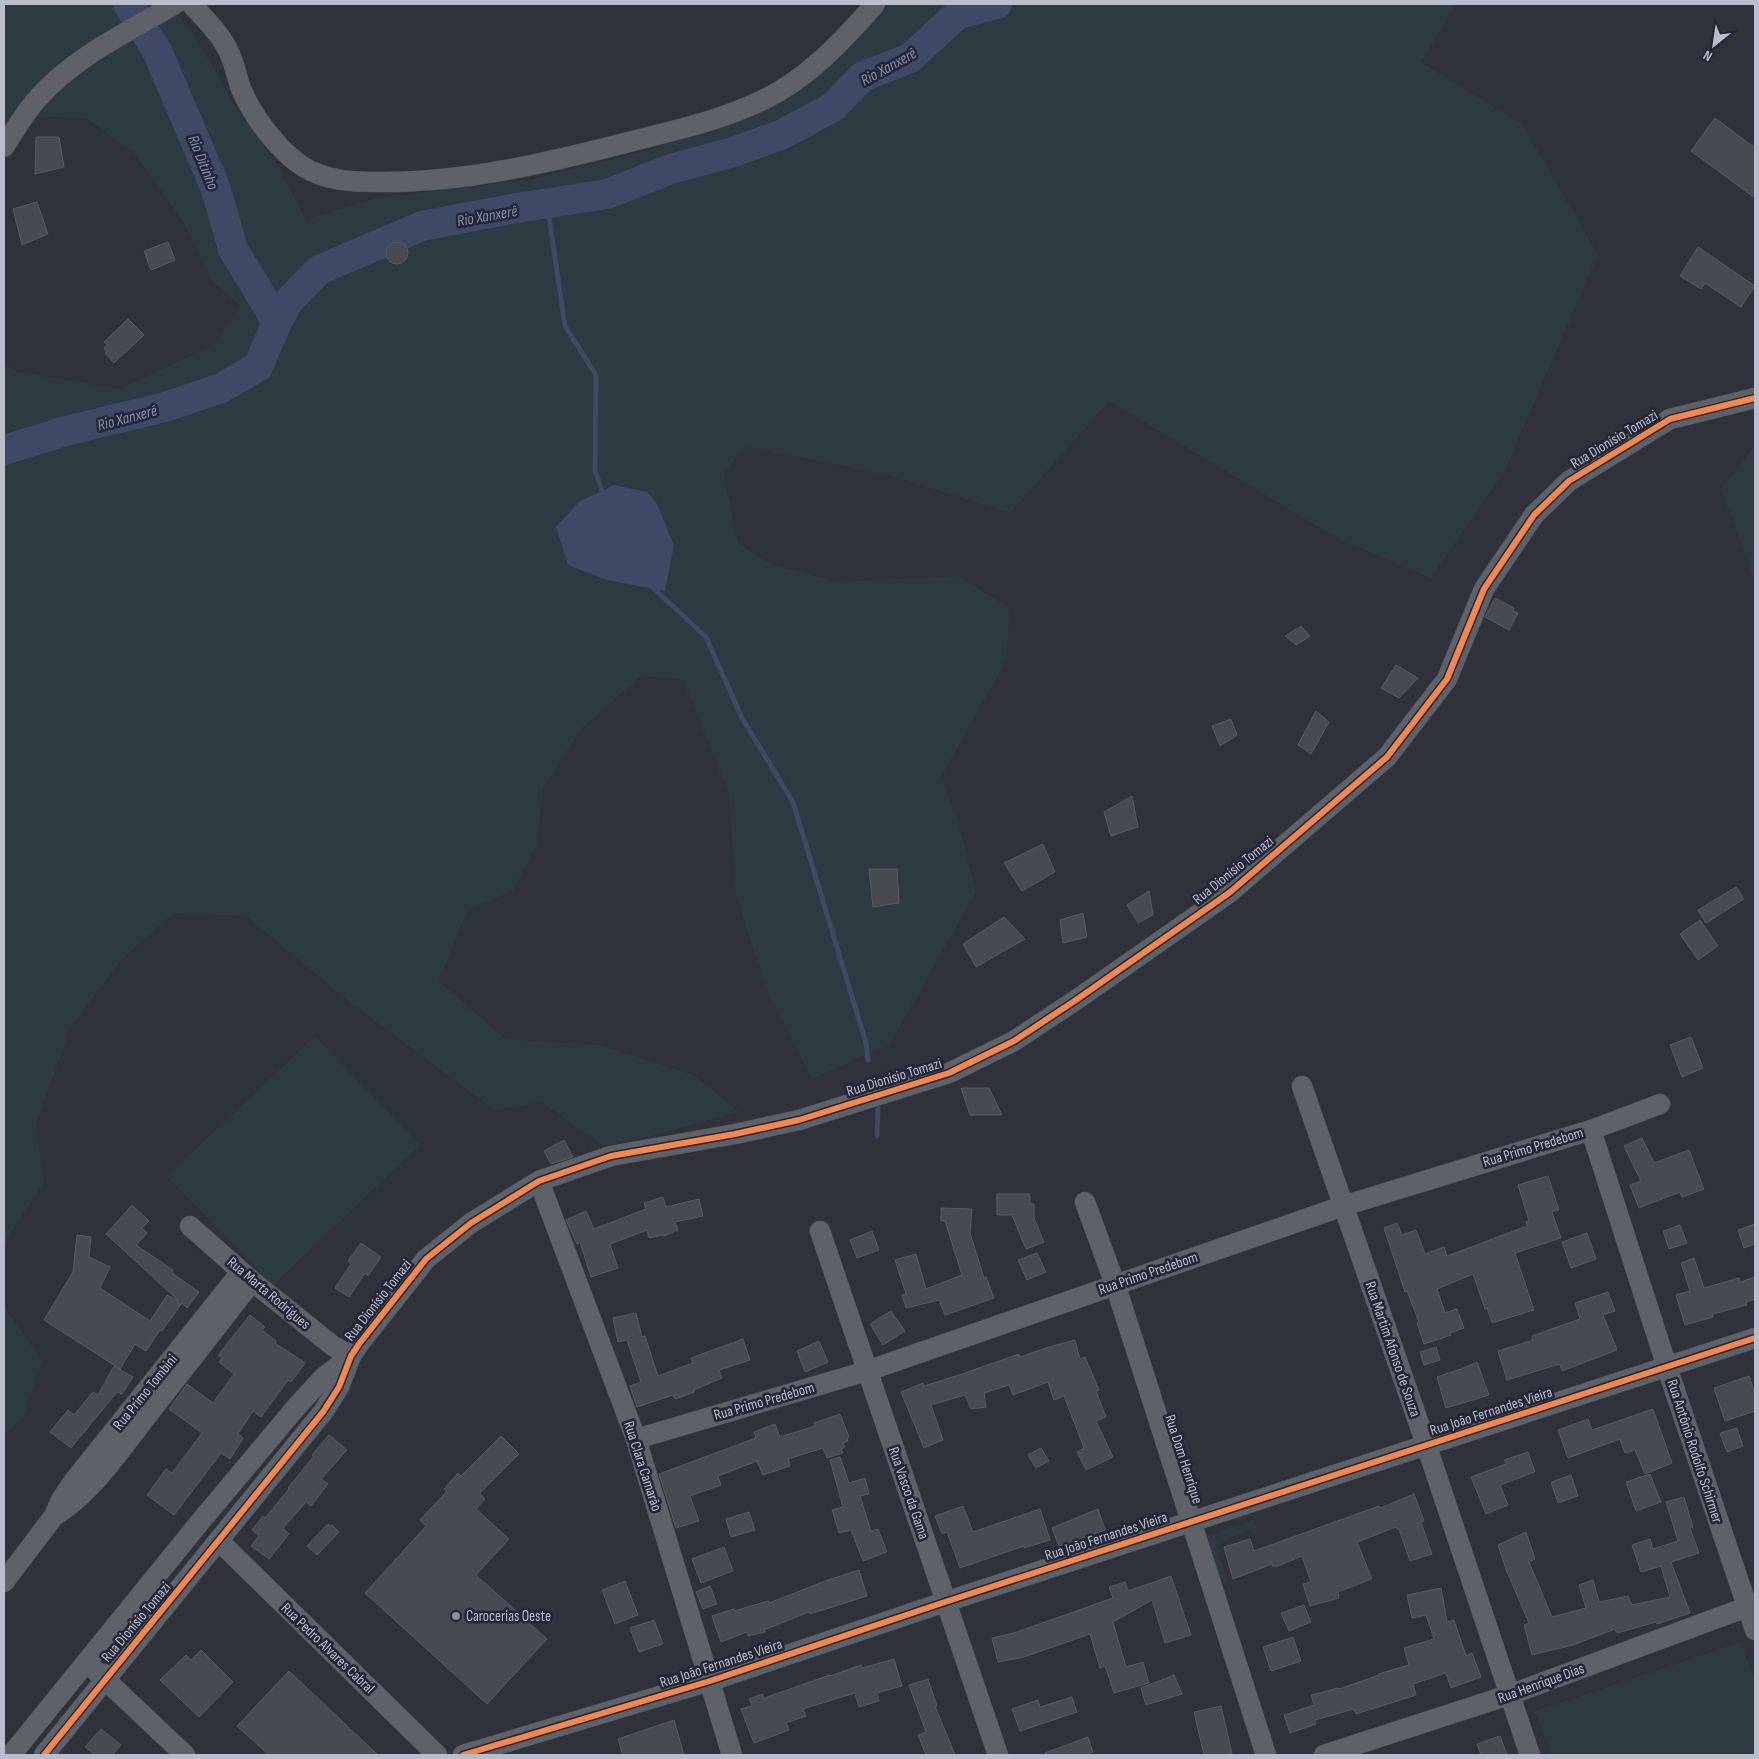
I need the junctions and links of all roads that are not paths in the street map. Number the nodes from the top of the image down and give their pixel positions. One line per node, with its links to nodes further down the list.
1 (191, 4): 2 (street)
2 (875, 4)
3 (168, 8): 4 (street)
4 (4, 147)
5 (1755, 398): 9 (street, Rua Dionísio Tomazi)
6 (1302, 1086): 11 (street, Rua Martim Afonso de Souza)
7 (1660, 1104): 8 (street, Rua Primo Predebom)
8 (1591, 1130): 11 (street, Rua Primo Predebom); 18 (street, Rua Antônio Rodolfo Schirmer)
9 (538, 1181): 17 (street, Rua Dionísio Tomazi); 20 (street, Rua Clara Camarão)
10 (1086, 1202): 15 (street, Rua Dom Henrique)
11 (1343, 1206): 15 (street, Rua Primo Predebom); 21 (street, Rua Martim Afonso de Souza)
12 (190, 1226): 14 (street, Rua Marta Rodrigues)
13 (820, 1231): 19 (street, Rua Vasco da Gama)
14 (247, 1276): 17 (street, Rua Marta Rodrigues); 24 (street, Rua Primo Tombini)
15 (1115, 1284): 19 (street, Rua Primo Predebom); 22 (street, Rua Dom Henrique)
16 (1755, 1338): 18 (street, Rua João Fernandes Vieira)
17 (351, 1356): 23 (street, Rua Dionísio Tomazi); 28 (street, Rua Dionísio Tomazi)
18 (1667, 1367): 21 (street, Rua João Fernandes Vieira); 26 (street, Rua Antônio Rodolfo Schirmer)
19 (867, 1371): 20 (street, Rua Primo Predebom); 25 (street, Rua Vasco da Gama)
20 (636, 1439): 30 (street, Rua Clara Camarão)
21 (1426, 1444): 22 (street, Rua João Fernandes Vieira); 31 (street, Rua Martim Afonso de Souza)
22 (1190, 1522): 25 (street, Rua João Fernandes Vieira); 39 (street, Rua Dom Henrique)
23 (219, 1541): 29 (street, Rua Dionísio Tomazi); 35 (street, Rua Pedro Alvares Cabral)
24 (4, 1582)
25 (945, 1602): 30 (street, Rua João Fernandes Vieira); 38 (street, Rua Vasco da Gama)
26 (1751, 1605): 27 (street, Rua Antônio Rodolfo Schirmer); 31 (street, Rua Henrique Dias)
27 (1755, 1630)
28 (86, 1662): 29 (street); 32 (street, Rua Dionísio Tomazi)
29 (105, 1679): 33 (street, Rua Dionísio Tomazi); 34 (street)
30 (710, 1681): 36 (street, Rua João Fernandes Vieira); 37 (street, Rua Clara Camarão)
31 (1509, 1695): 40 (street, Rua Henrique Dias); 41 (street, Rua Martim Afonso de Souza)
32 (15, 1754)
33 (44, 1755)
34 (185, 1755)
35 (437, 1755)
36 (462, 1755)
37 (732, 1755)
38 (998, 1755)
39 (1266, 1755)
40 (1324, 1755)
41 (1530, 1755)

